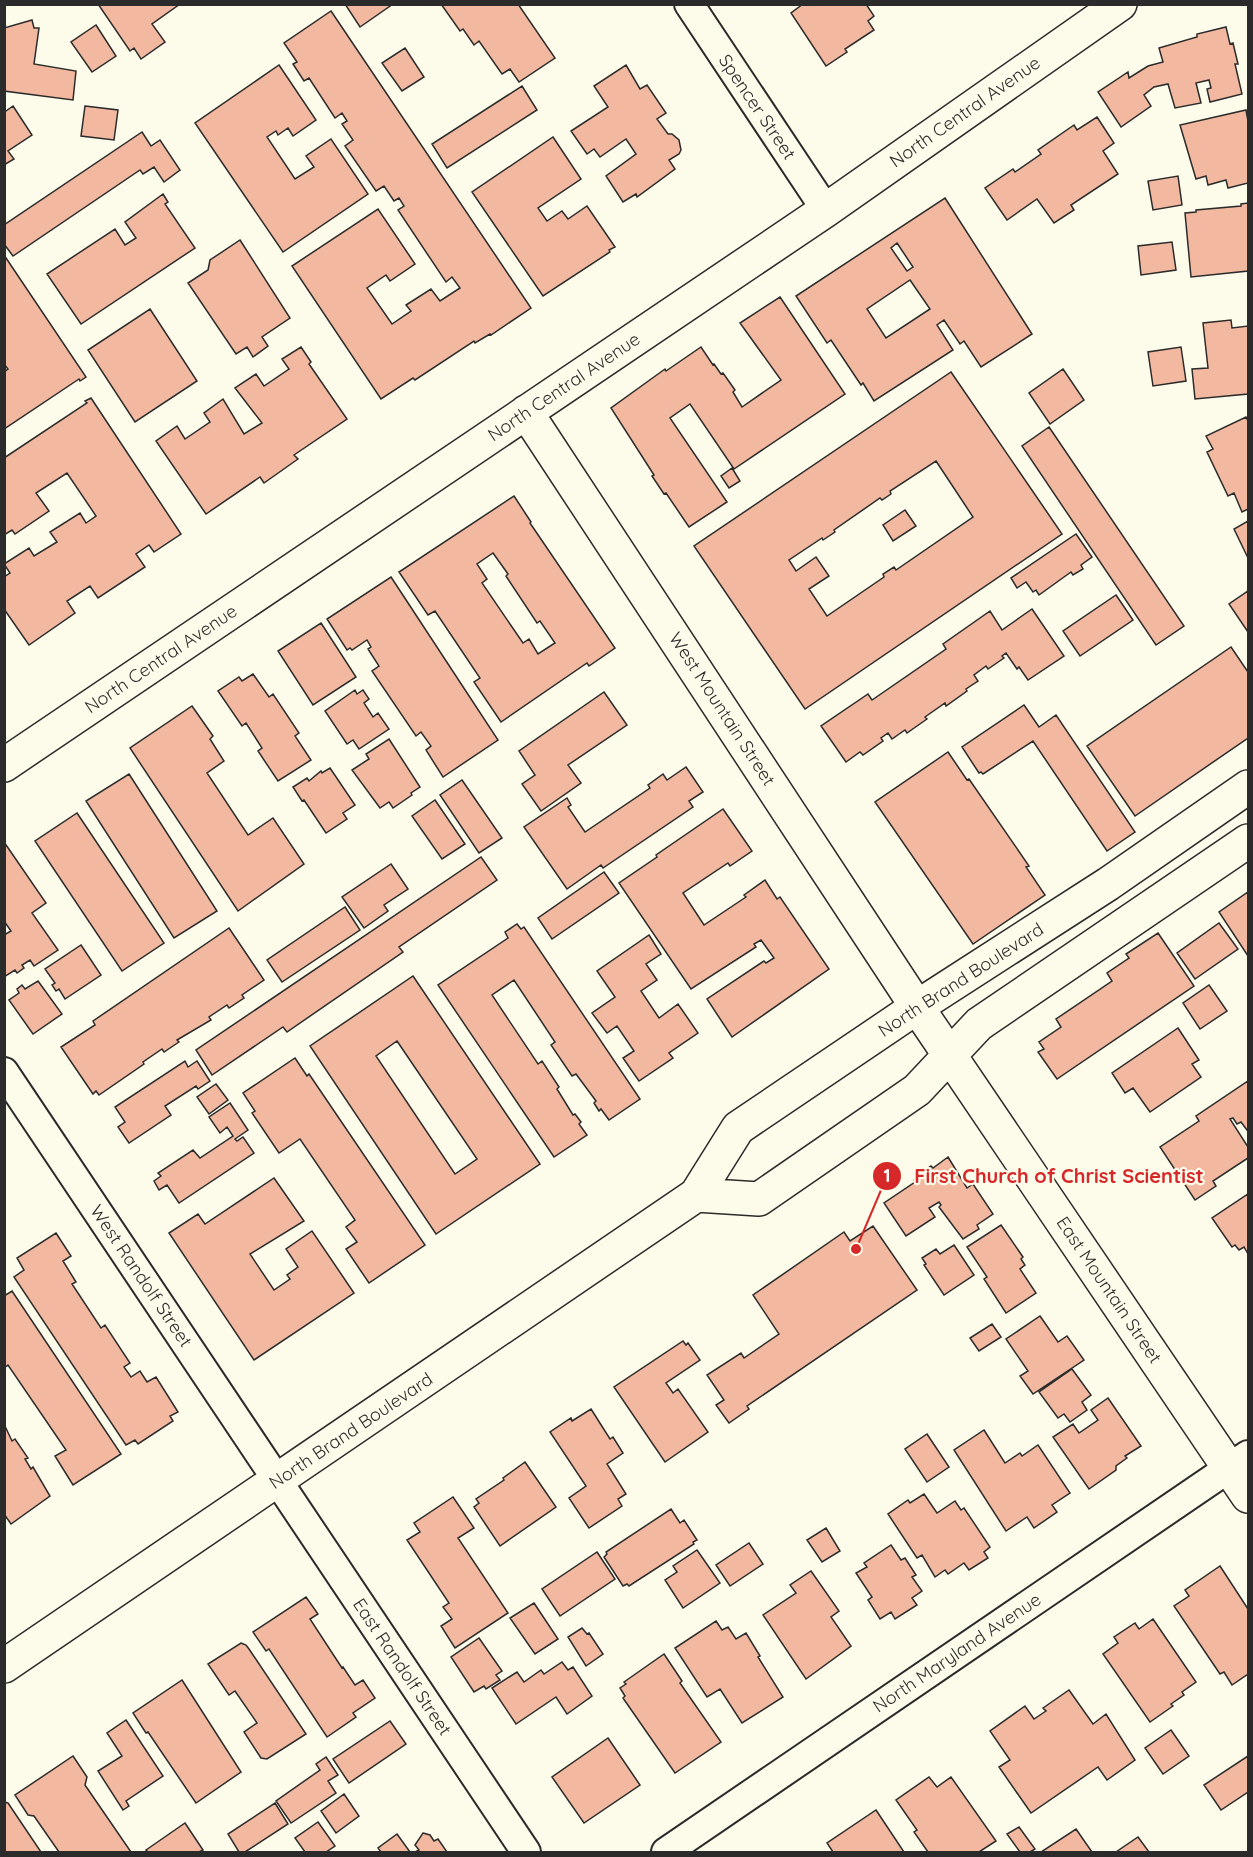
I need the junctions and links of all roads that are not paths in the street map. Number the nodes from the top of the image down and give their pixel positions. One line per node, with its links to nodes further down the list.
1 (688, 4): 3 (street, Spencer Street)
2 (1120, 4): 3 (street, North Central Avenue)
3 (826, 210): 4 (street, North Central Avenue)
4 (526, 412): 5 (street, North Central Avenue); 8 (street, West Mountain Street)
5 (4, 765)
6 (1248, 787): 8 (street, North Brand Boulevard)
7 (1248, 841): 9 (street)
8 (917, 1007): 9 (street, West Mountain Street); 11 (street, North Brand Boulevard)
9 (950, 1056): 11 (street); 12 (street, East Mountain Street)
10 (4, 1072): 13 (street, West Randolf Street)
11 (696, 1196): 13 (street, North Brand Boulevard)
12 (1239, 1461): 14 (street, East Mountain Street); 17 (street, North Maryland Avenue)
13 (278, 1480): 15 (street, North Brand Boulevard); 16 (street, East Randolf Street)
14 (1248, 1496)
15 (4, 1666)
16 (526, 1852)
17 (666, 1852)

